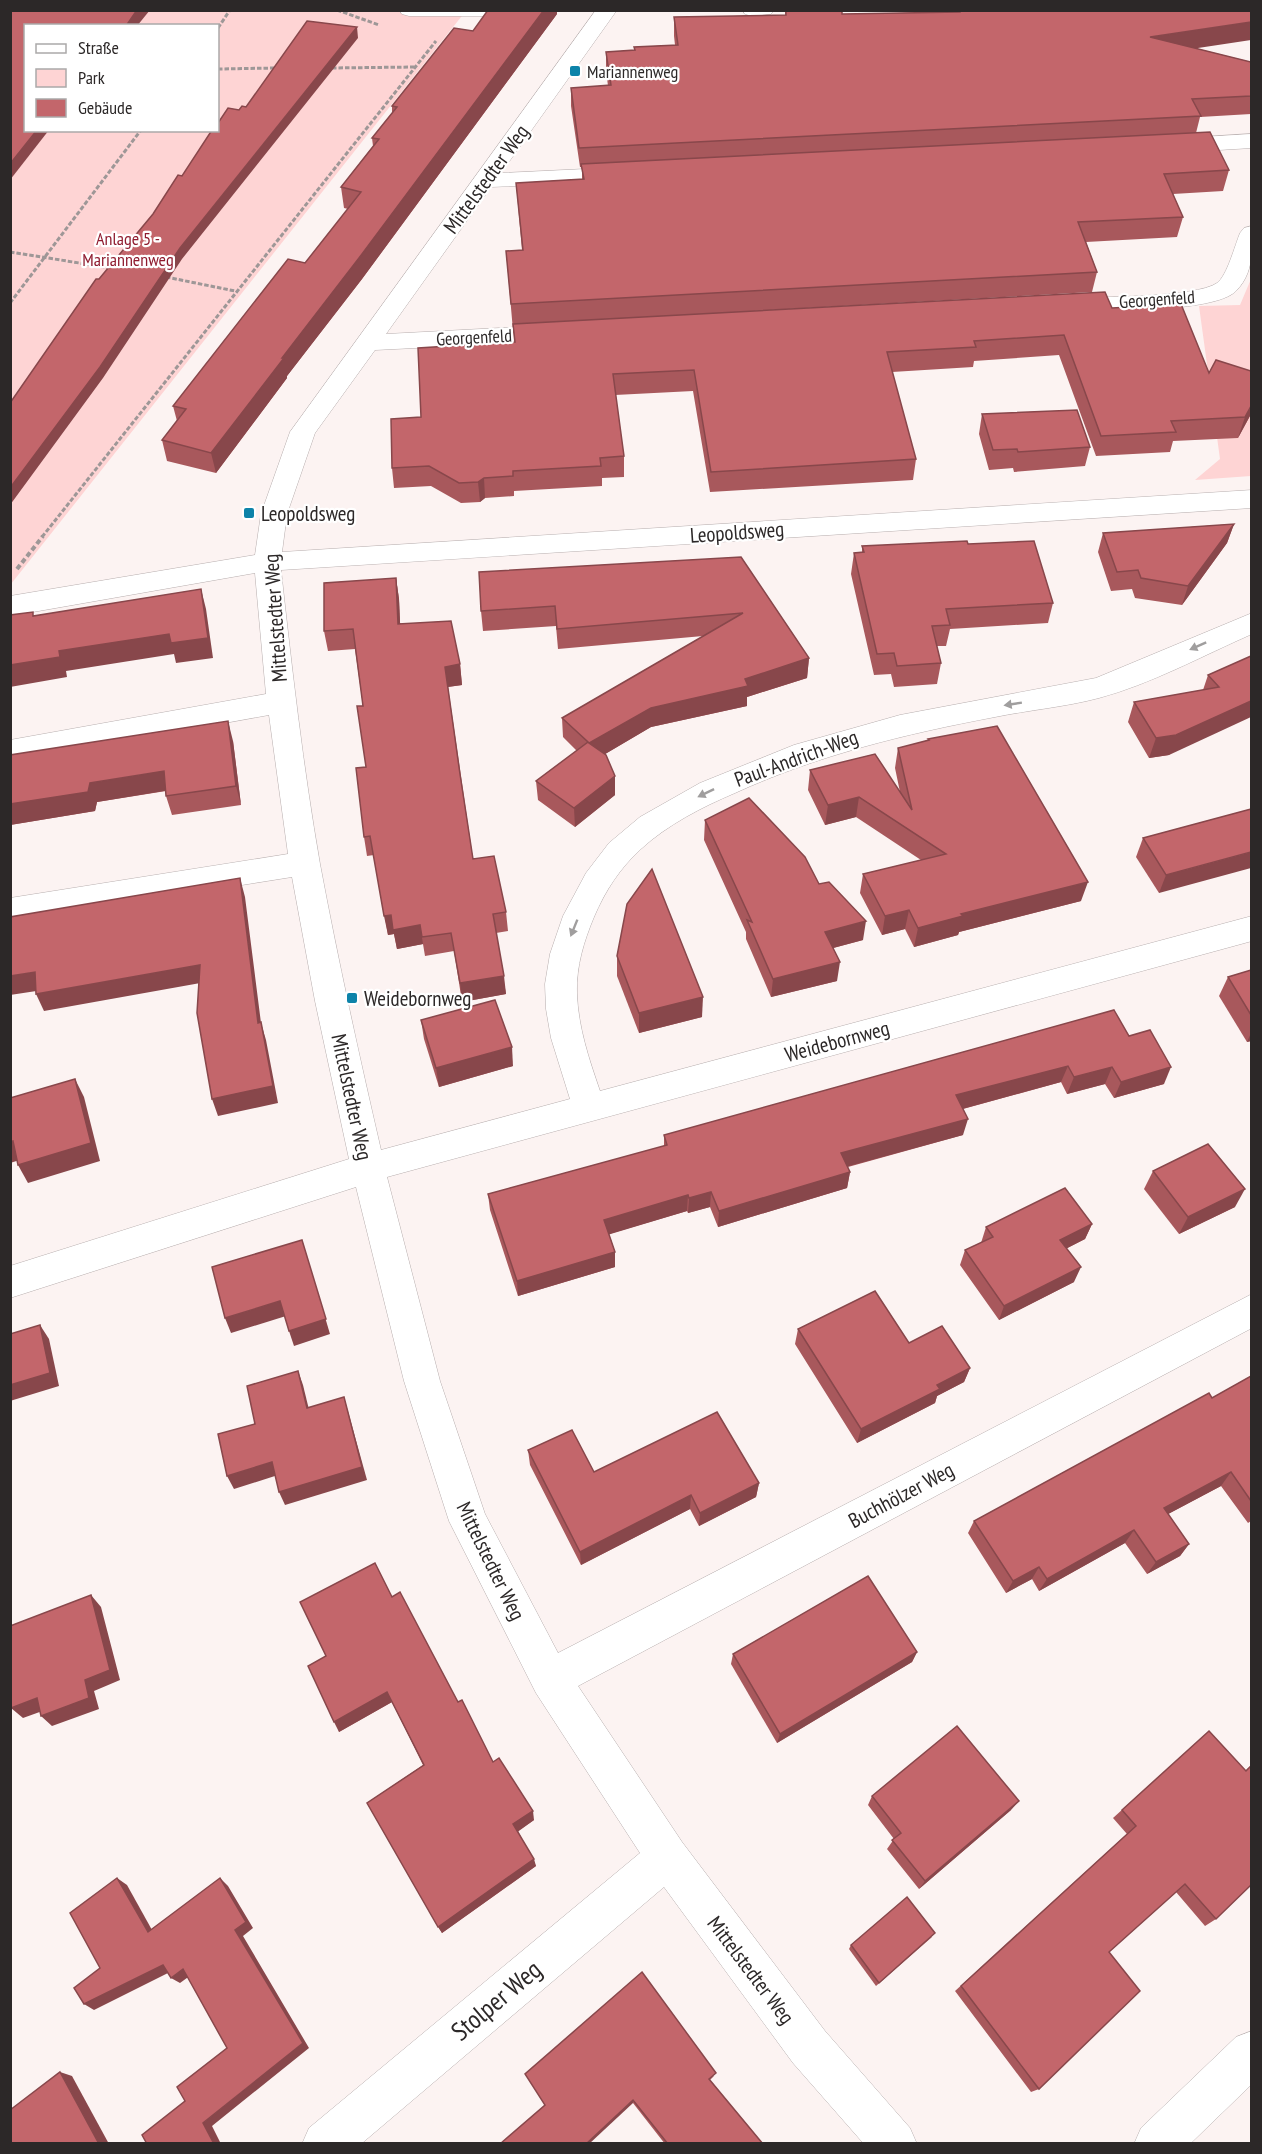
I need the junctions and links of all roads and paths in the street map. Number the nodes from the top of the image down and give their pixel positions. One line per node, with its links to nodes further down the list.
1 (230, 10): 7 (path)
2 (408, 10): 3 (street)
3 (509, 10)
4 (607, 10): 15 (street, Mittelstedter Weg)
5 (752, 10): 6 (street)
6 (764, 10)
7 (219, 26)
8 (287, 68): 10 (path)
9 (322, 68): 21 (path)
10 (219, 69)
11 (140, 132): 18 (path)
12 (1251, 141): 13 (street)
13 (1145, 147)
14 (650, 172): 15 (street)
15 (484, 181): 25 (street, Mittelstedter Weg)
16 (1251, 233): 23 (street, Georgenfeld)
17 (10, 252): 18 (path)
18 (45, 258): 19 (path); 22 (path)
19 (112, 268)
20 (157, 275): 21 (path)
21 (236, 291): 28 (path)
22 (10, 303)
23 (1046, 306)
24 (582, 331): 25 (street, Georgenfeld)
25 (368, 343): 27 (street, Mittelstedter Weg)
26 (1251, 499): 27 (street, Leopoldsweg)
27 (267, 562): 29 (street, Leopoldsweg); 31 (street, Mittelstedter Weg)
28 (10, 570)
29 (10, 606)
30 (1251, 623): 36 (street, Paul-Andrich-Weg, one-way to 36)
31 (281, 702): 32 (street); 33 (street, Mittelstedter Weg)
32 (10, 751)
33 (305, 863): 34 (street); 37 (street, Mittelstedter Weg)
34 (10, 910)
35 (1251, 928): 36 (street, Weidebornweg)
36 (589, 1108): 37 (street, Weidebornweg)
37 (368, 1168): 38 (street, Weidebornweg); 40 (street, Mittelstedter Weg)
38 (10, 1282)
39 (1251, 1310): 40 (street, Buchhölzer Weg)
40 (550, 1679): 41 (street, Mittelstedter Weg)
41 (667, 1857): 43 (street, Stolper Weg); 44 (street, Mittelstedter Weg)
42 (1251, 2053): 45 (street)
43 (326, 2144)
44 (894, 2144)
45 (1157, 2144)

